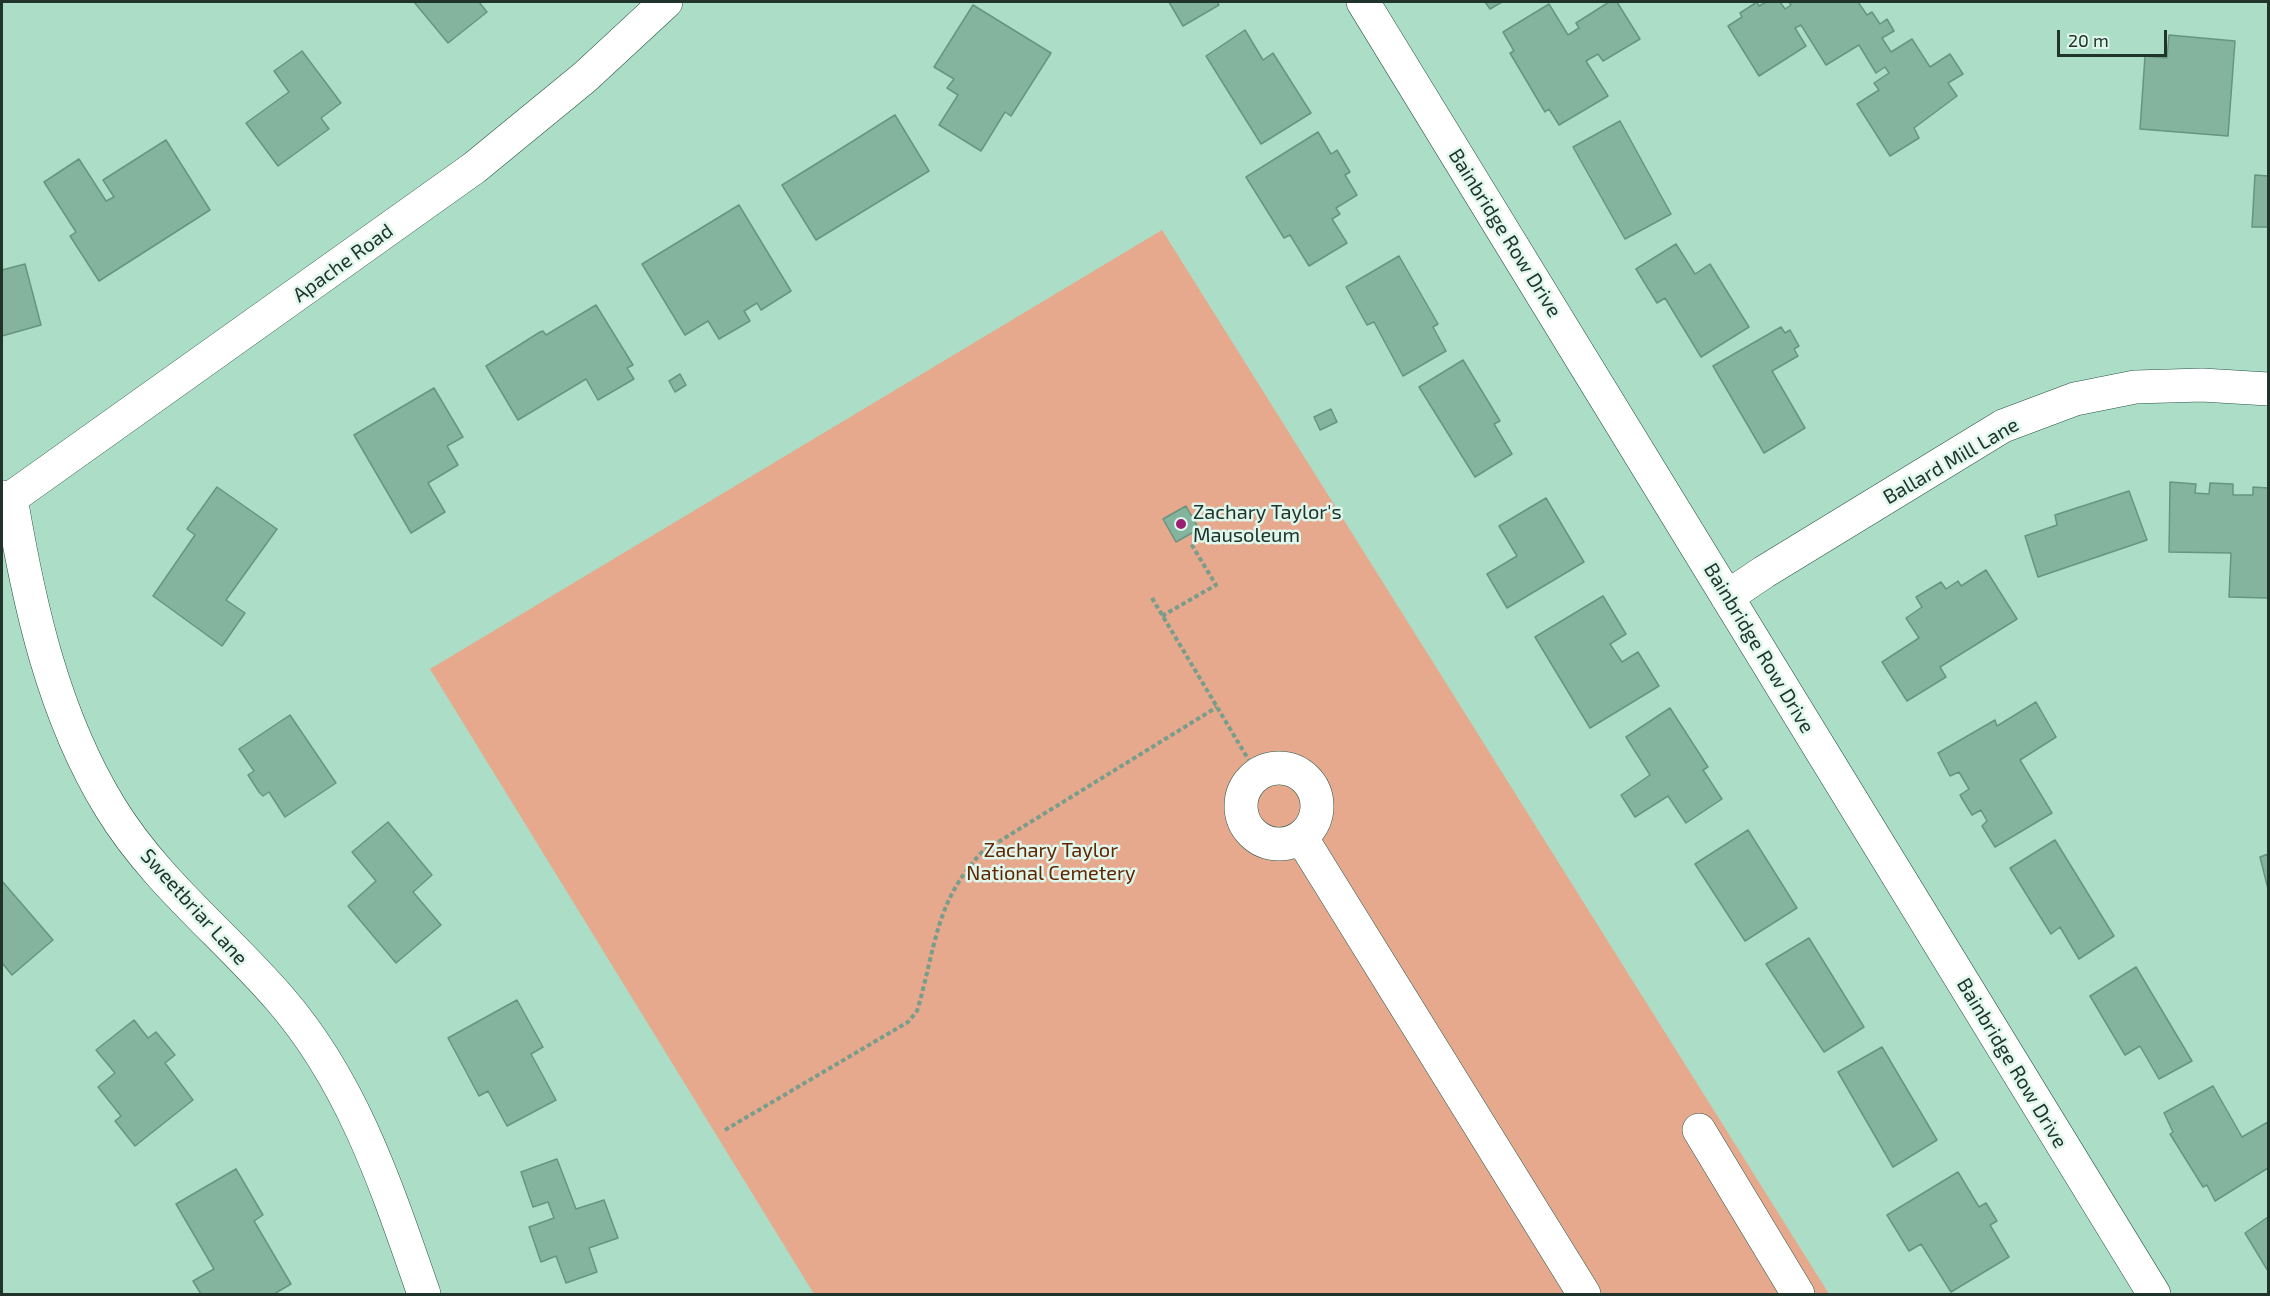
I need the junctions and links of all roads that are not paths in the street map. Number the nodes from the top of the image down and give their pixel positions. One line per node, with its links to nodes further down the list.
1 (666, 2): 4 (street, Apache Road)
2 (1363, 2): 5 (street, Bainbridge Row Drive)
3 (2268, 389): 5 (street, Ballard Mill Lane)
4 (6, 497): 8 (street, Sweetbriar Lane)
5 (1727, 597): 11 (street, Bainbridge Row Drive)
6 (1301, 837): 6 (street); 9 (street)
7 (1699, 1130): 10 (street)
8 (424, 1294)
9 (1584, 1294)
10 (1798, 1294)
11 (2154, 1294)

